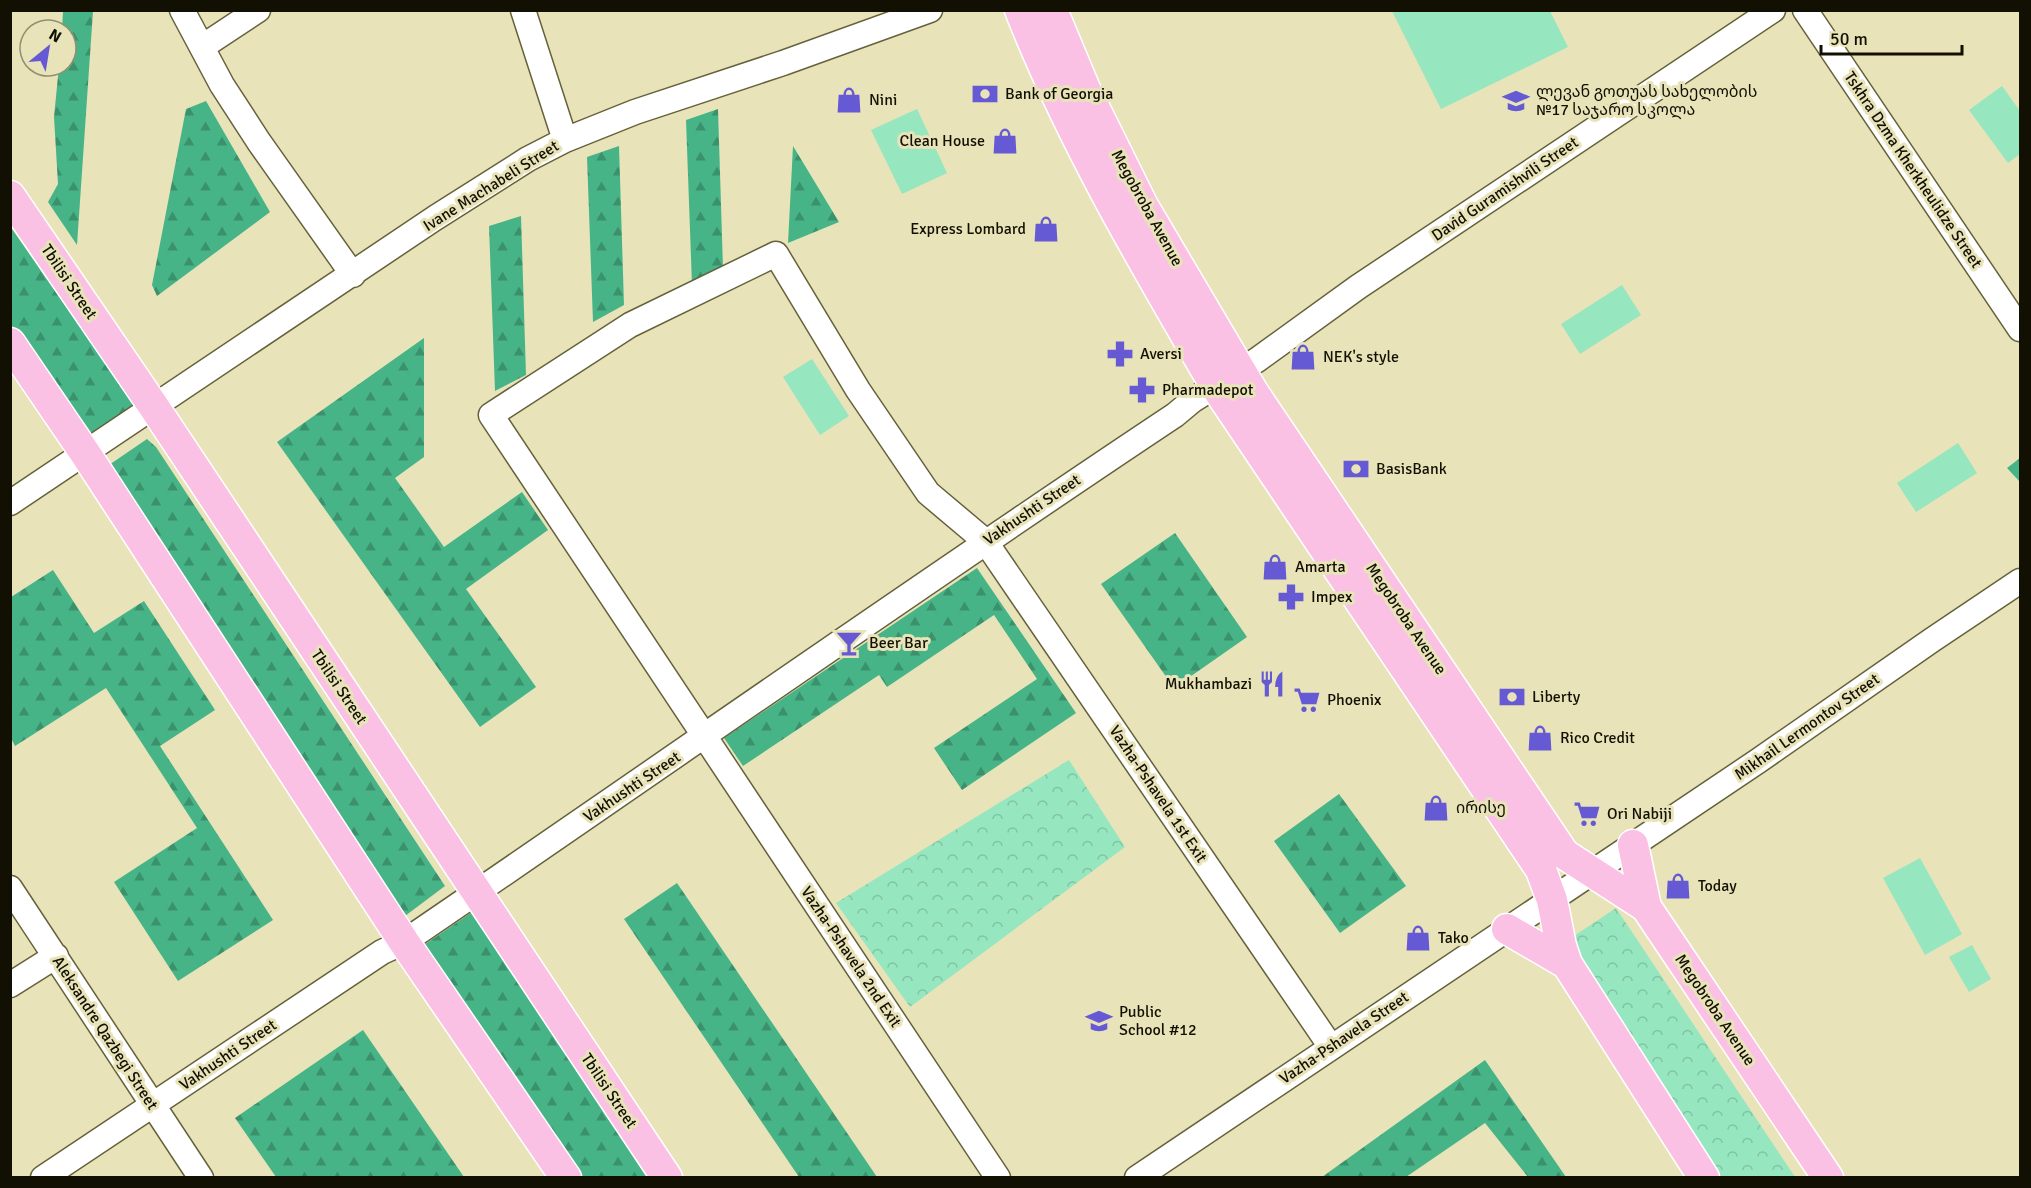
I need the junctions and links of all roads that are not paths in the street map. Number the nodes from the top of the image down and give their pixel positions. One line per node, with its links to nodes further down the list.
1 (182, 10): 9 (street)
2 (258, 10): 9 (street)
3 (523, 10): 10 (street)
4 (930, 10): 10 (street, Ivane Machabeli Street)
5 (1020, 10): 15 (main road, Megobroba Avenue)
6 (1052, 10): 15 (main road, Megobroba Avenue)
7 (1773, 10): 15 (street, David Guramishvili Street)
8 (1805, 10): 13 (street, Tskhra Dzma Kherkheulidze Street)
9 (202, 47): 12 (street)
10 (565, 140): 12 (street, Ivane Machabeli Street)
11 (10, 196): 16 (main road, Tbilisi Street)
12 (352, 275): 16 (street, Ivane Machabeli Street)
13 (2020, 329)
14 (10, 344): 17 (main road)
15 (1228, 379): 19 (street, Vakhushti Street); 23 (main road, Megobroba Avenue); 26 (main road, Megobroba Avenue)
16 (154, 407): 17 (street, Ivane Machabeli Street); 25 (main road, Tbilisi Street)
17 (85, 453): 18 (street, Ivane Machabeli Street); 29 (main road)
18 (10, 503)
19 (985, 542): 21 (street, Vakhushti Street); 21 (street, Vazha-Pshavela 1st Exit); 33 (street, Vazha-Pshavela 1st Exit)
20 (2020, 581): 22 (street, Mikhail Lermontov Street)
21 (704, 737): 25 (street, Vakhushti Street); 39 (street, Vazha-Pshavela 2nd Exit)
22 (1633, 845): 23 (street, Mikhail Lermontov Street); 27 (main road)
23 (1592, 873): 26 (street, Mikhail Lermontov Street); 27 (main road, Megobroba Avenue)
24 (10, 888): 30 (street, Aleksandre Qazbegi Street)
25 (476, 893): 29 (street, Vakhushti Street); 38 (main road, Tbilisi Street)
26 (1552, 900): 28 (street, Vazha-Pshavela Street); 31 (main road, Megobroba Avenue)
27 (1646, 907): 42 (main road, Megobroba Avenue)
28 (1507, 929): 31 (main road); 33 (street, Vazha-Pshavela Street)
29 (404, 942): 34 (street, Vakhushti Street); 37 (main road)
30 (56, 956): 32 (street); 34 (street, Aleksandre Qazbegi Street)
31 (1567, 964): 41 (main road, Megobroba Avenue)
32 (10, 985)
33 (1331, 1047): 40 (street, Vazha-Pshavela Street)
34 (152, 1106): 35 (street, Vakhushti Street); 36 (street, Aleksandre Qazbegi Street)
35 (43, 1178)
36 (201, 1178)
37 (566, 1178)
38 (667, 1178)
39 (998, 1178)
40 (1137, 1178)
41 (1704, 1178)
42 (1828, 1178)

